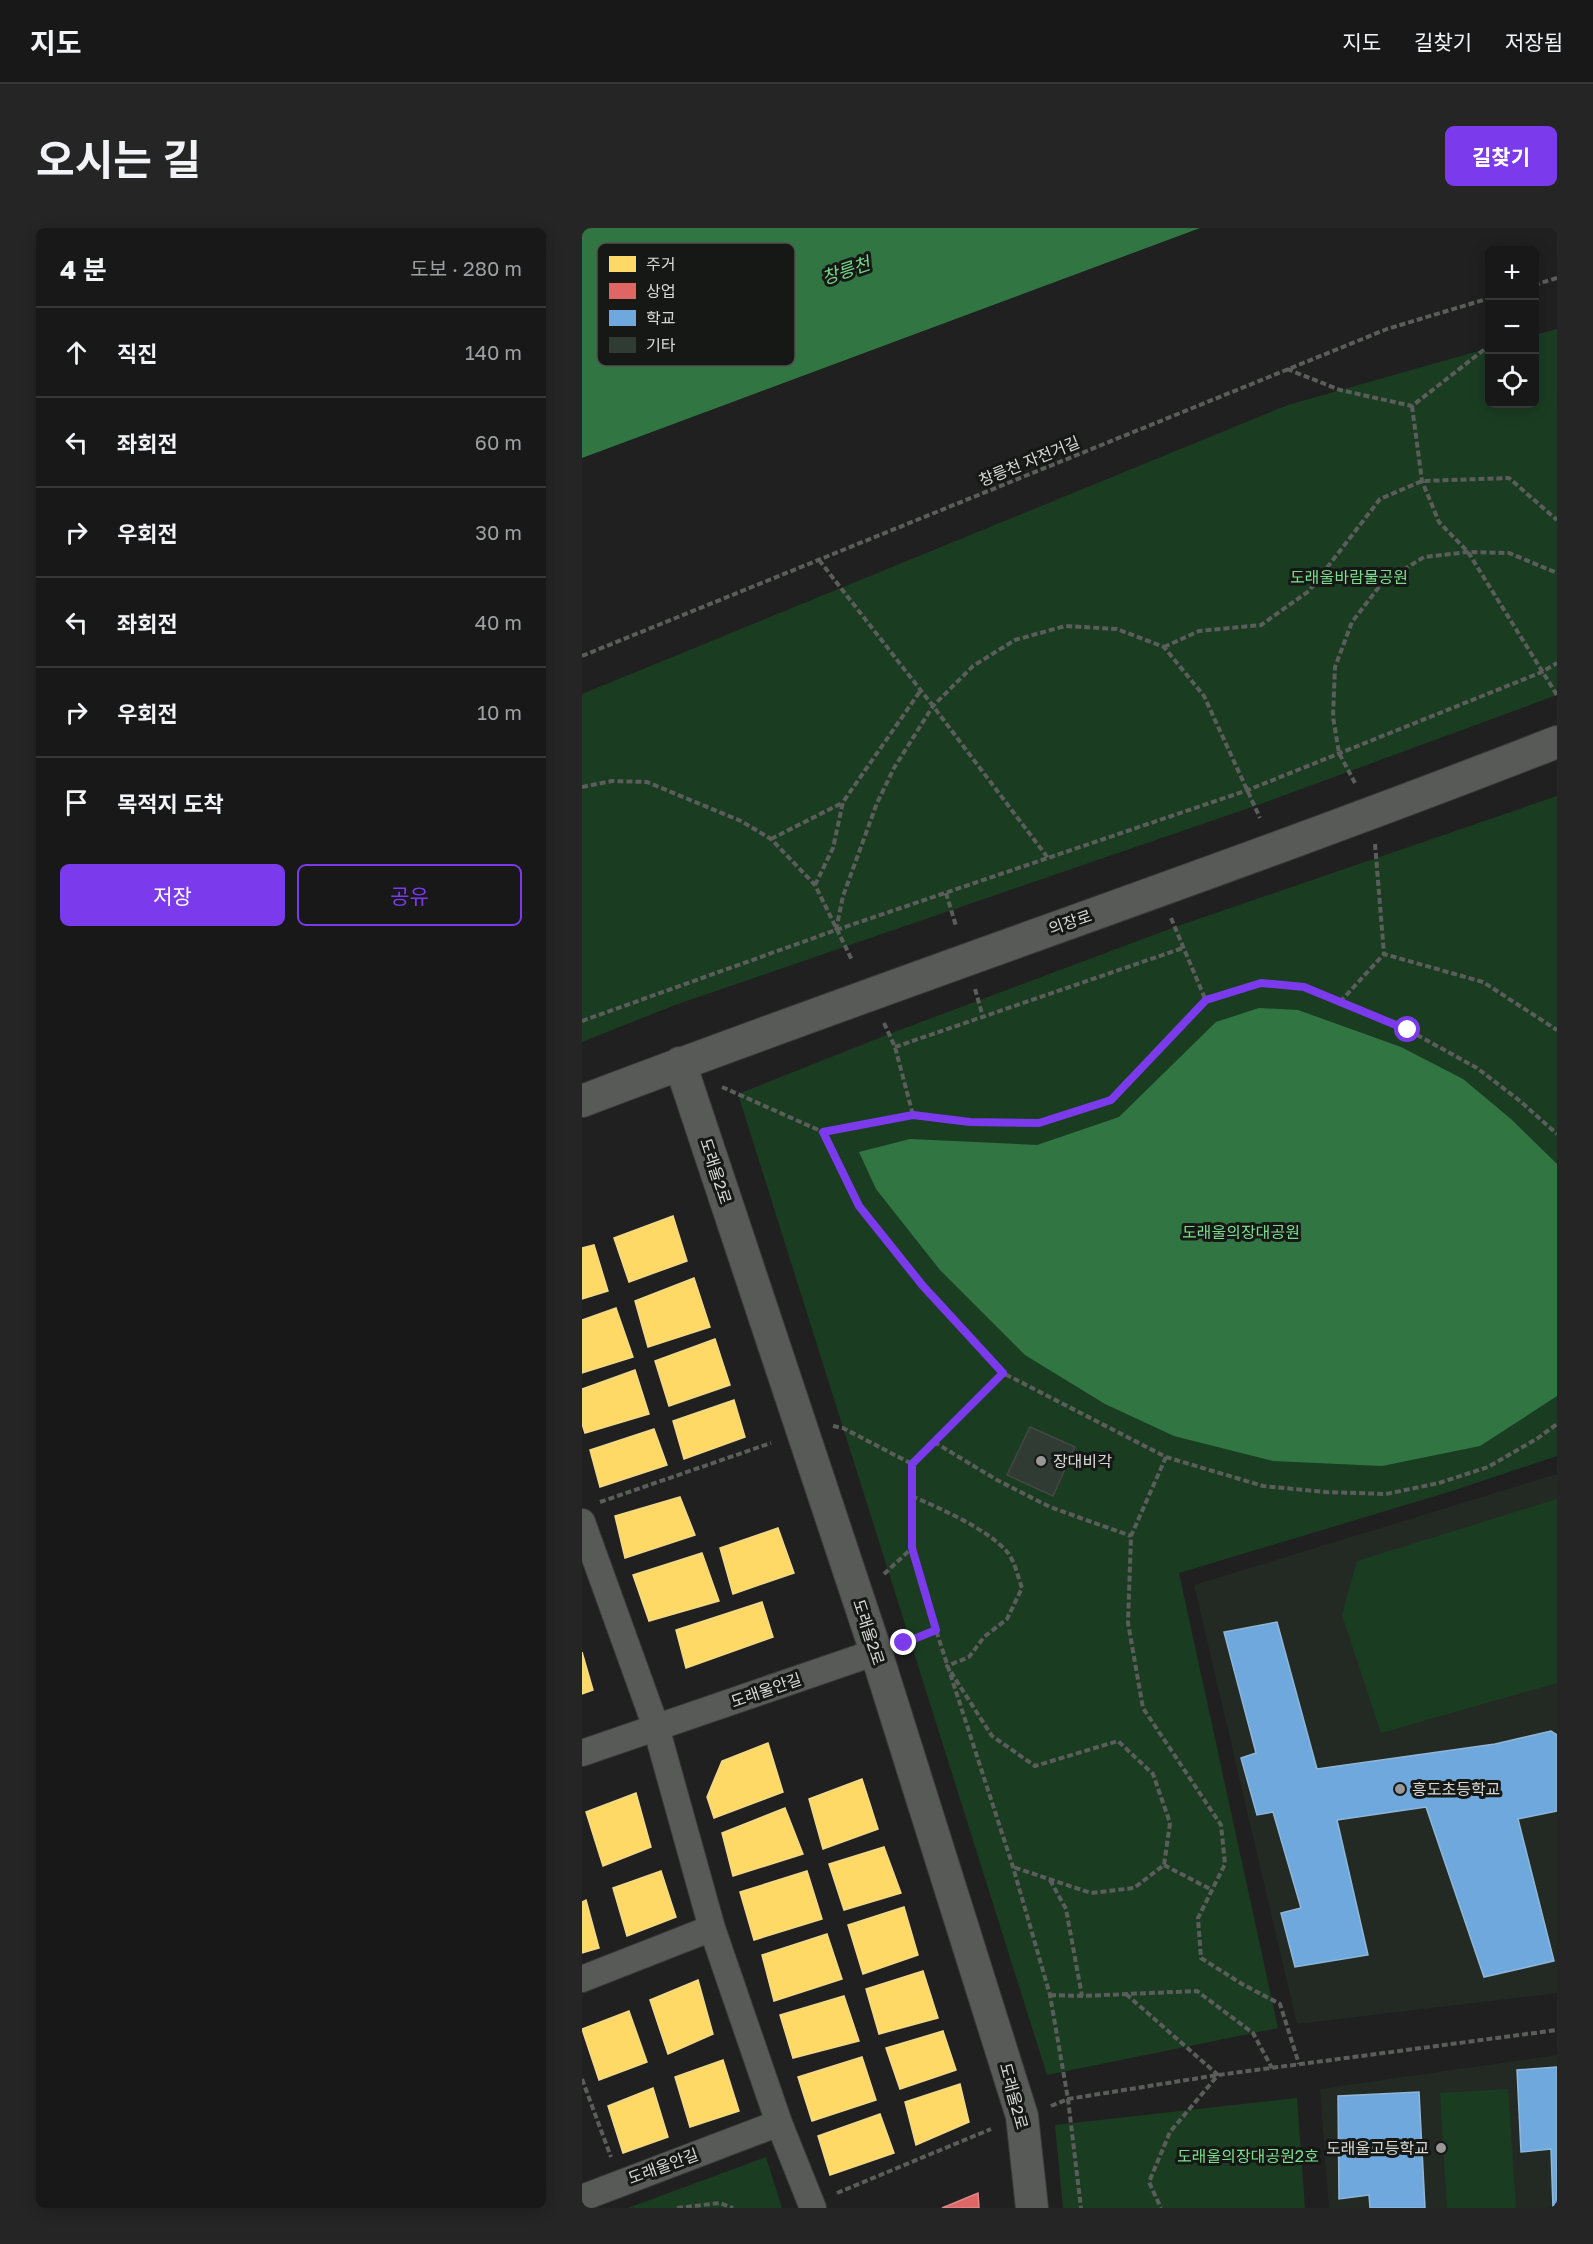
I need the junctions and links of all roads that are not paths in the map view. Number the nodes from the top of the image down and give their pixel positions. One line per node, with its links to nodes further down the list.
1 (1557, 742): 2 (street, 의장로)
2 (680, 1063): 3 (street, 의장로); 5 (street, 도래울2로)
3 (582, 1101)
4 (586, 1522): 6 (street)
5 (890, 1647): 6 (street, 도래울안길); 13 (street, 도래울2로)
6 (656, 1727): 7 (street, 도래울안길); 8 (street)
7 (582, 1753)
8 (712, 1928): 9 (street); 10 (street)
9 (582, 1979)
10 (779, 2123): 11 (street, 도래울안길); 12 (street)
11 (582, 2198)
12 (823, 2201)
13 (1032, 2208)

